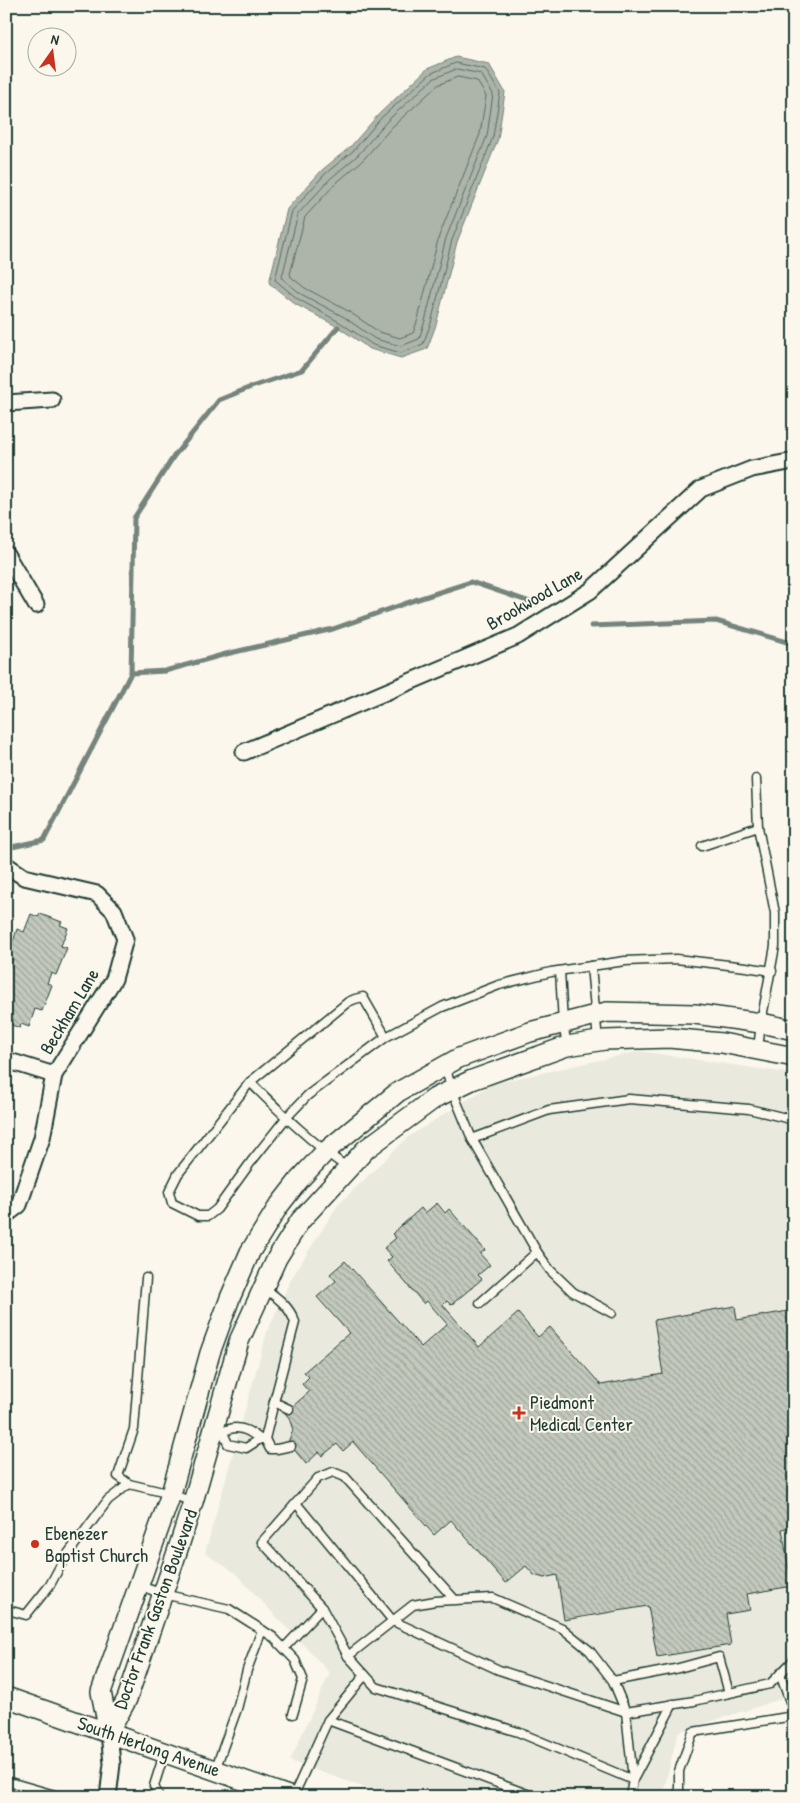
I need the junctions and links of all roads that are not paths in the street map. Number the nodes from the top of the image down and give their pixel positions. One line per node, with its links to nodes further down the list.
1 (52, 400): 2 (street)
2 (6, 403)
3 (794, 461): 6 (street, Brookwood Lane)
4 (6, 554): 5 (street)
5 (36, 604)
6 (244, 752)
7 (756, 780): 8 (lane)
8 (758, 827): 9 (lane); 13 (lane)
9 (702, 846)
10 (6, 865): 25 (street, Beckham Lane)
11 (591, 966): 12 (lane); 13 (lane); 14 (lane)
12 (560, 971): 15 (lane); 18 (lane)
13 (772, 971): 16 (lane)
14 (595, 1015): 15 (street, Doctor Frank Gaston Boulevard); 16 (street, Doctor Frank Gaston Boulevard); 19 (lane)
15 (564, 1023): 20 (lane); 24 (street, Doctor Frank Gaston Boulevard)
16 (761, 1023): 17 (street, Doctor Frank Gaston Boulevard); 21 (lane)
17 (794, 1030)
18 (386, 1037): 26 (lane); 28 (lane)
19 (598, 1041): 20 (street, Doctor Frank Gaston Boulevard); 21 (street, Doctor Frank Gaston Boulevard)
20 (567, 1046): 27 (street, Doctor Frank Gaston Boulevard)
21 (758, 1050): 22 (street, Doctor Frank Gaston Boulevard)
22 (794, 1057)
23 (6, 1060): 25 (street, Beckham Lane)
24 (445, 1066): 27 (lane); 31 (street, Doctor Frank Gaston Boulevard)
25 (54, 1075): 33 (street, Beckham Lane)
26 (250, 1082): 28 (lane); 28 (lane)
27 (452, 1090): 30 (lane); 32 (street, Doctor Frank Gaston Boulevard)
28 (286, 1118): 31 (lane)
29 (794, 1120): 30 (lane)
30 (472, 1139): 34 (lane)
31 (325, 1152): 32 (lane); 45 (street, Doctor Frank Gaston Boulevard)
32 (348, 1168): 36 (street, Doctor Frank Gaston Boulevard)
33 (6, 1215)
34 (537, 1252): 37 (lane); 38 (lane)
35 (146, 1278): 44 (lane)
36 (262, 1288): 39 (lane); 41 (street, Doctor Frank Gaston Boulevard)
37 (480, 1303)
38 (612, 1313)
39 (274, 1402): 40 (lane); 42 (lane)
40 (290, 1409)
41 (218, 1432): 42 (lane); 42 (lane); 46 (street, Doctor Frank Gaston Boulevard)
42 (263, 1439): 43 (lane)
43 (291, 1446)
44 (129, 1484): 45 (lane); 52 (lane)
45 (171, 1494): 46 (lane); 48 (street, Doctor Frank Gaston Boulevard)
46 (193, 1502): 49 (street, Doctor Frank Gaston Boulevard)
47 (296, 1503): 50 (lane); 51 (lane); 53 (lane)
48 (139, 1586): 49 (lane); 68 (street, Doctor Frank Gaston Boulevard)
49 (163, 1594): 54 (lane); 68 (street, Doctor Frank Gaston Boulevard)
50 (455, 1600): 53 (lane); 60 (lane)
51 (322, 1608): 55 (lane); 56 (lane)
52 (6, 1612)
53 (392, 1621): 56 (lane); 64 (lane)
54 (262, 1630): 55 (lane); 70 (lane)
55 (284, 1648): 65 (lane)
56 (348, 1656): 59 (lane)
57 (794, 1660): 58 (lane)
58 (780, 1674): 61 (lane); 66 (lane)
59 (365, 1675): 67 (lane); 72 (lane)
60 (613, 1682): 61 (lane); 64 (lane)
61 (729, 1693): 63 (lane)
62 (6, 1696): 68 (street, South Herlong Avenue)
63 (673, 1704): 64 (lane); 72 (lane)
64 (626, 1712): 72 (lane)
65 (293, 1714)
66 (794, 1715): 80 (lane)
67 (328, 1720): 77 (lane); 78 (lane)
68 (109, 1732): 69 (street, South Herlong Avenue); 75 (street)
69 (165, 1752): 70 (street, South Herlong Avenue); 76 (lane)
70 (215, 1770): 73 (street, South Herlong Avenue)
71 (6, 1780): 74 (lane)
72 (633, 1780): 79 (lane)
73 (268, 1793): 77 (street, South Herlong Avenue)
74 (62, 1797)
75 (108, 1797)
76 (159, 1797)
77 (292, 1797)
78 (535, 1797)
79 (630, 1797)
80 (679, 1797)

